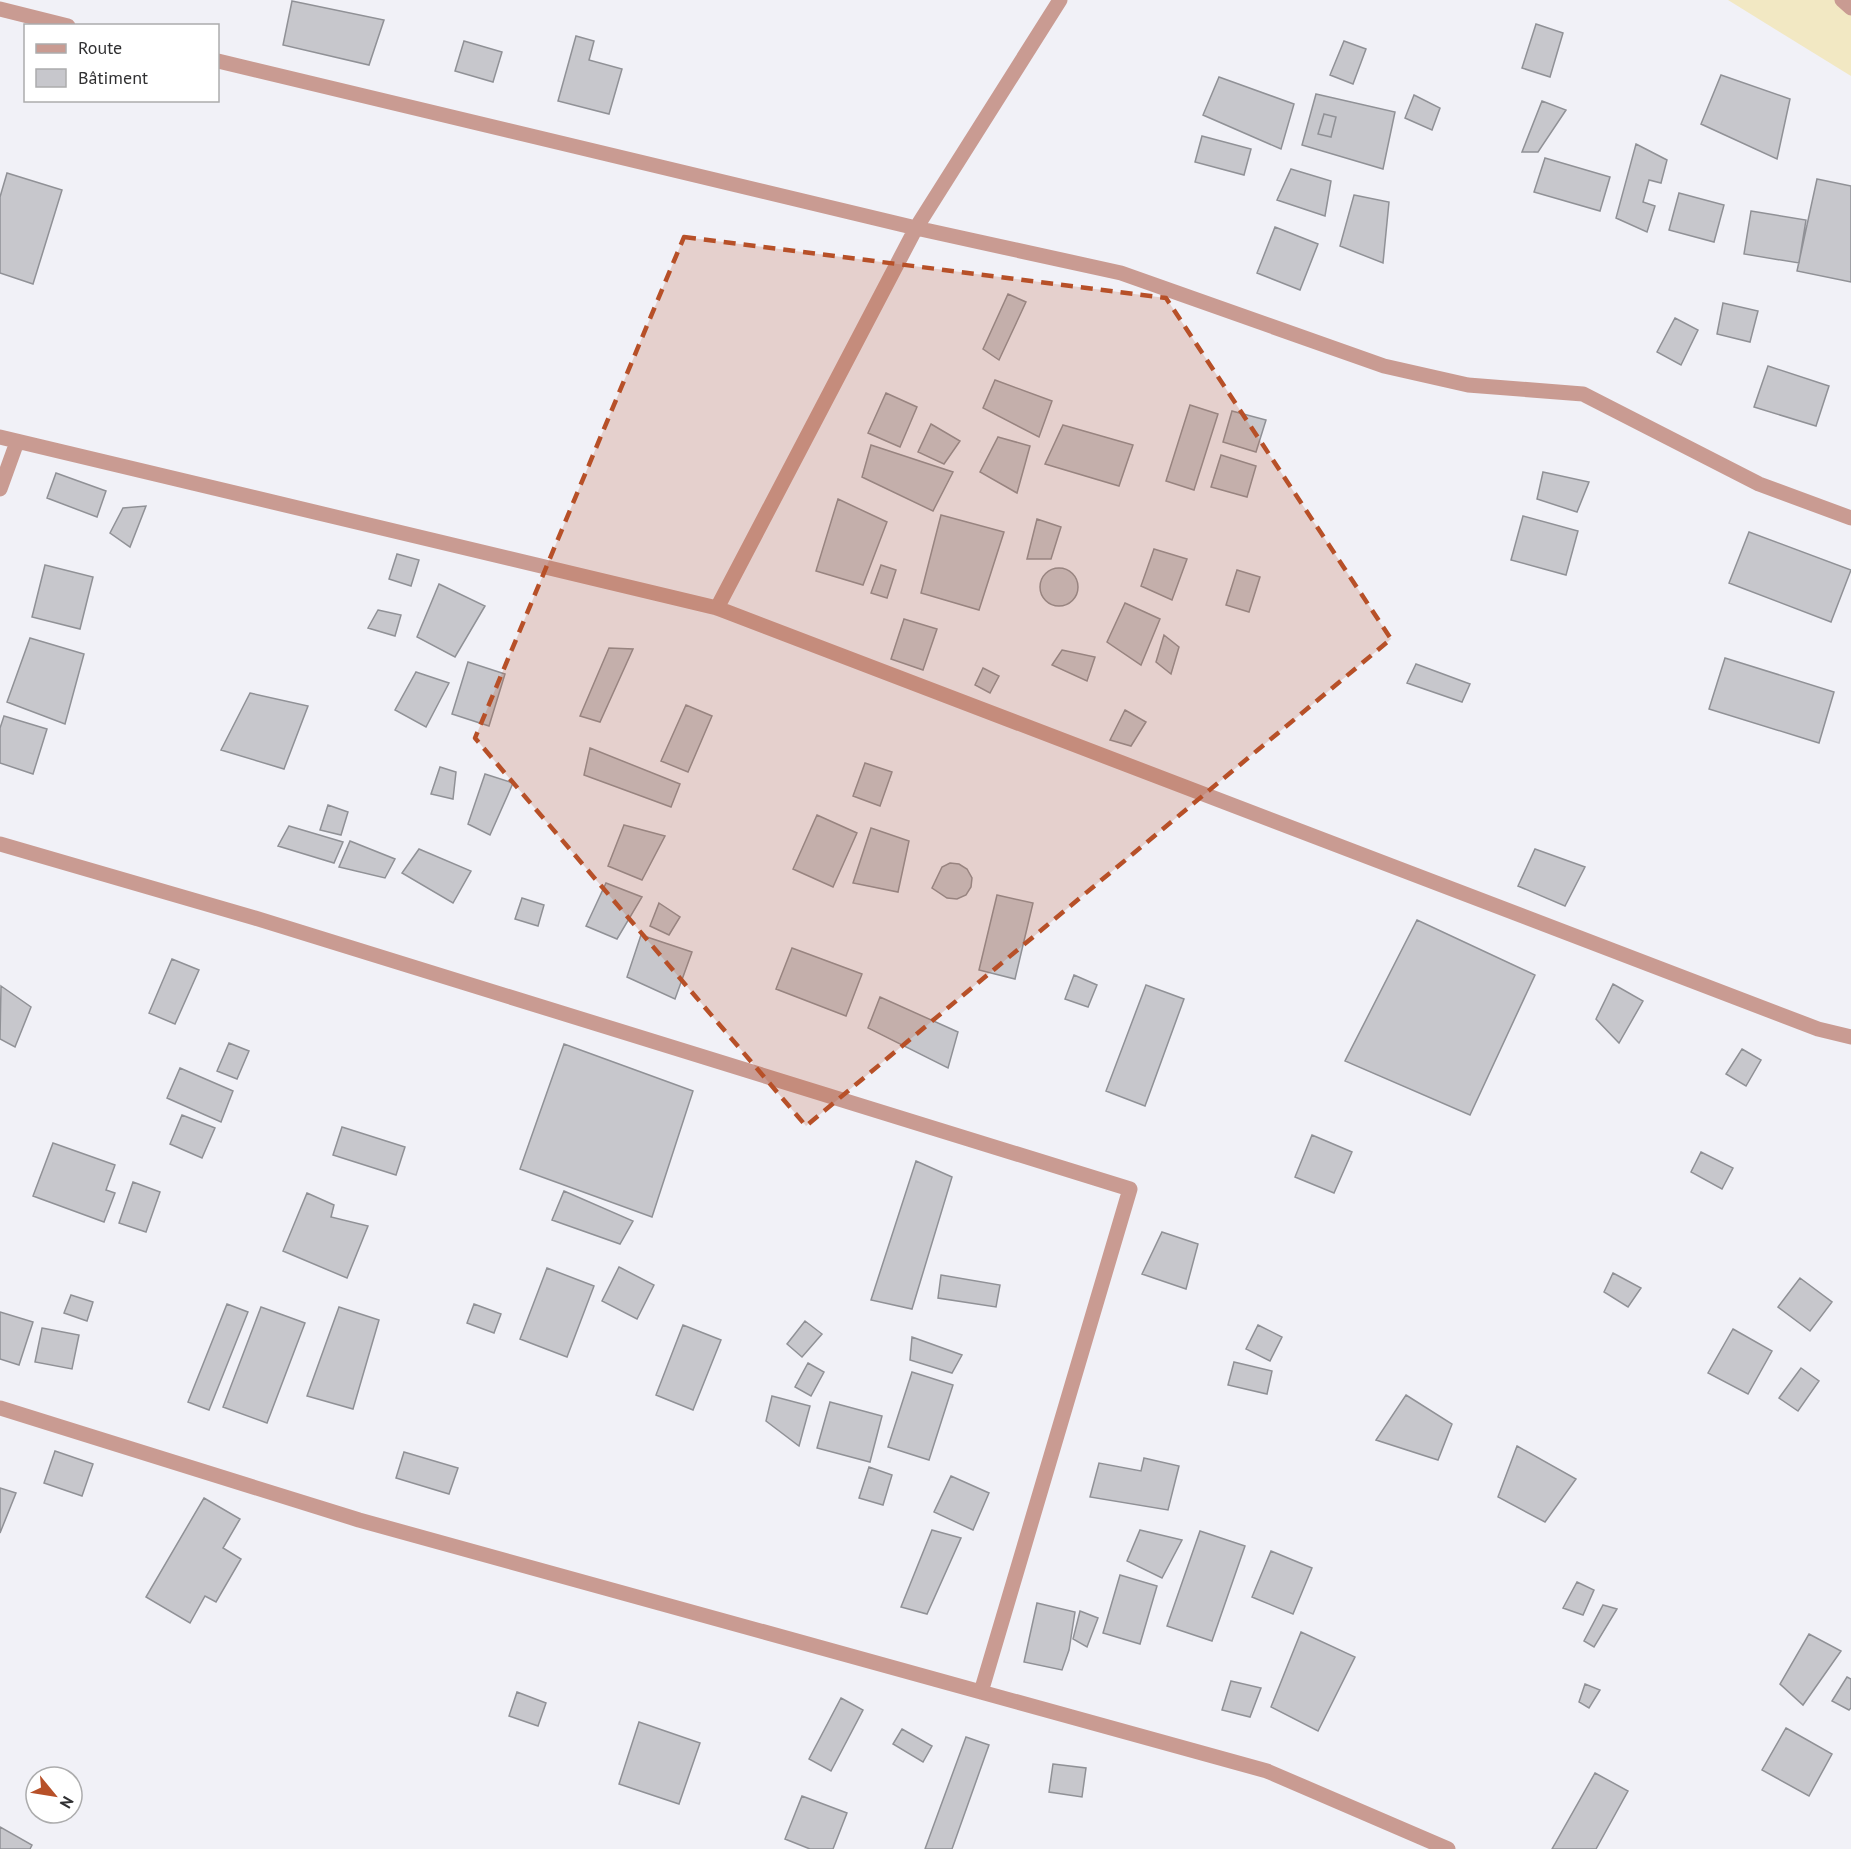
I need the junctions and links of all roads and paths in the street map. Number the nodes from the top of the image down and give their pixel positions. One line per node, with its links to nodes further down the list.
1 (1060, 0): 7 (street)
2 (1842, 0): 3 (street)
3 (1851, 8)
4 (0, 9): 5 (street)
5 (60, 24)
6 (219, 61): 7 (street)
7 (916, 228): 11 (street); 12 (street)
8 (0, 437): 9 (street)
9 (17, 442): 10 (street); 12 (street)
10 (0, 489)
11 (1851, 518)
12 (717, 608): 14 (street)
13 (0, 844): 16 (street)
14 (1851, 1037)
15 (0, 1408): 16 (street)
16 (981, 1692): 17 (street)
17 (1448, 1849)

